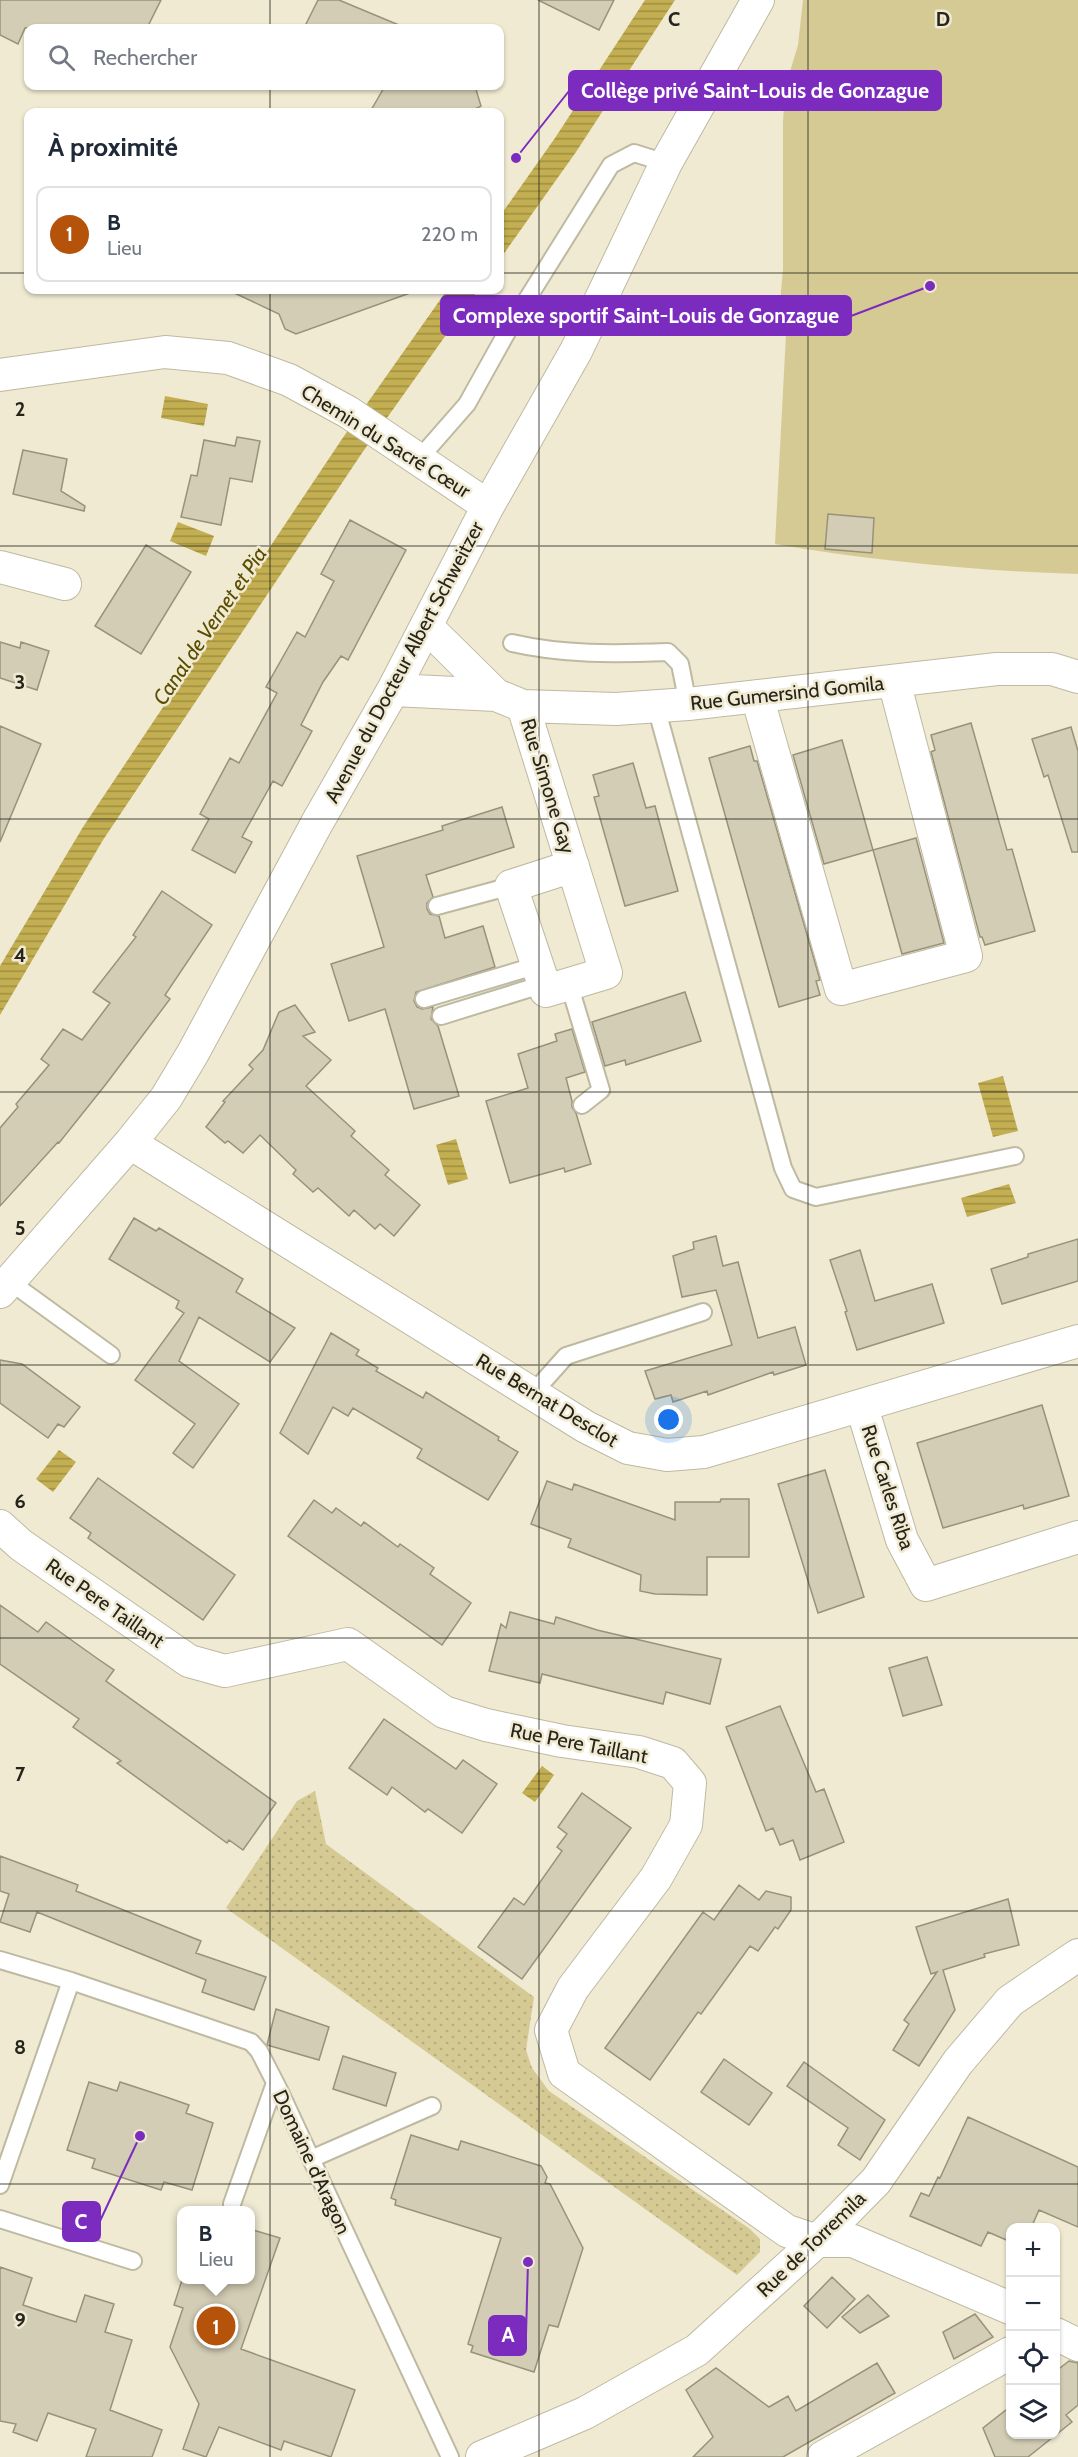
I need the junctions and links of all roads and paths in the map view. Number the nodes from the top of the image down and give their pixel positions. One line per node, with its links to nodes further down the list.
1 (758, 0): 2 (street, Avenue du Docteur Albert Schweitzer)
2 (666, 163): 4 (lane); 5 (street, Avenue du Docteur Albert Schweitzer)
3 (0, 375): 4 (street, Chemin du Sacré Cœur)
4 (418, 460): 5 (street, Chemin du Sacré Cœur)
5 (488, 506): 8 (street, Avenue du Docteur Albert Schweitzer)
6 (0, 567): 7 (street)
7 (64, 584)
8 (426, 626): 12 (street, Avenue du Docteur Albert Schweitzer); 14 (street)
9 (512, 643): 15 (lane)
10 (1078, 677): 11 (street, Rue Gumersind Gomila)
11 (894, 681): 13 (street, Rue Gumersind Gomila); 13 (street)
12 (393, 690): 14 (street, Rue Gumersind Gomila); 24 (street, Avenue du Docteur Albert Schweitzer)
13 (757, 696): 15 (street, Rue Gumersind Gomila)
14 (510, 700): 16 (street, Rue Gumersind Gomila); 17 (street, Rue Simone Gay)
15 (688, 704): 16 (street, Rue Gumersind Gomila)
16 (656, 707): 25 (lane)
17 (573, 866): 18 (street, Rue Simone Gay); 20 (street, Rue Simone Gay)
18 (512, 886): 19 (lane); 20 (street)
19 (437, 906)
20 (550, 978): 21 (lane); 22 (lane); 23 (lane)
21 (424, 999)
22 (441, 1016)
23 (582, 1105)
24 (130, 1143): 26 (street, Avenue du Docteur Albert Schweitzer); 30 (street, Rue Bernat Desclot)
25 (1015, 1156)
26 (5, 1286): 29 (lane)
27 (703, 1312): 30 (lane)
28 (1078, 1341): 31 (street, Rue Bernat Desclot)
29 (111, 1355)
30 (533, 1394): 31 (street, Rue Bernat Desclot)
31 (862, 1407): 33 (street, Rue Carles Riba)
32 (0, 1526): 43 (street, Rue Pere Taillant)
33 (1078, 1537)
34 (1078, 1955): 43 (street, Rue de Torremila)
35 (0, 1960): 36 (lane, Domaine d'Aragon)
36 (71, 1981): 37 (lane, Domaine d'Aragon); 40 (lane)
37 (275, 2083): 39 (lane, Domaine d'Aragon); 41 (lane)
38 (432, 2106): 39 (lane)
39 (310, 2159): 50 (lane, Domaine d'Aragon)
40 (0, 2185)
41 (232, 2204)
42 (0, 2219): 44 (lane)
43 (817, 2241): 45 (street); 49 (street, Rue de Torremila)
44 (133, 2261)
45 (1006, 2306)
46 (1060, 2336): 47 (street)
47 (1078, 2345)
48 (1006, 2356): 52 (street)
49 (514, 2451): 51 (street, Rue de Torremila)
50 (450, 2457)
51 (482, 2457)
52 (823, 2457)

